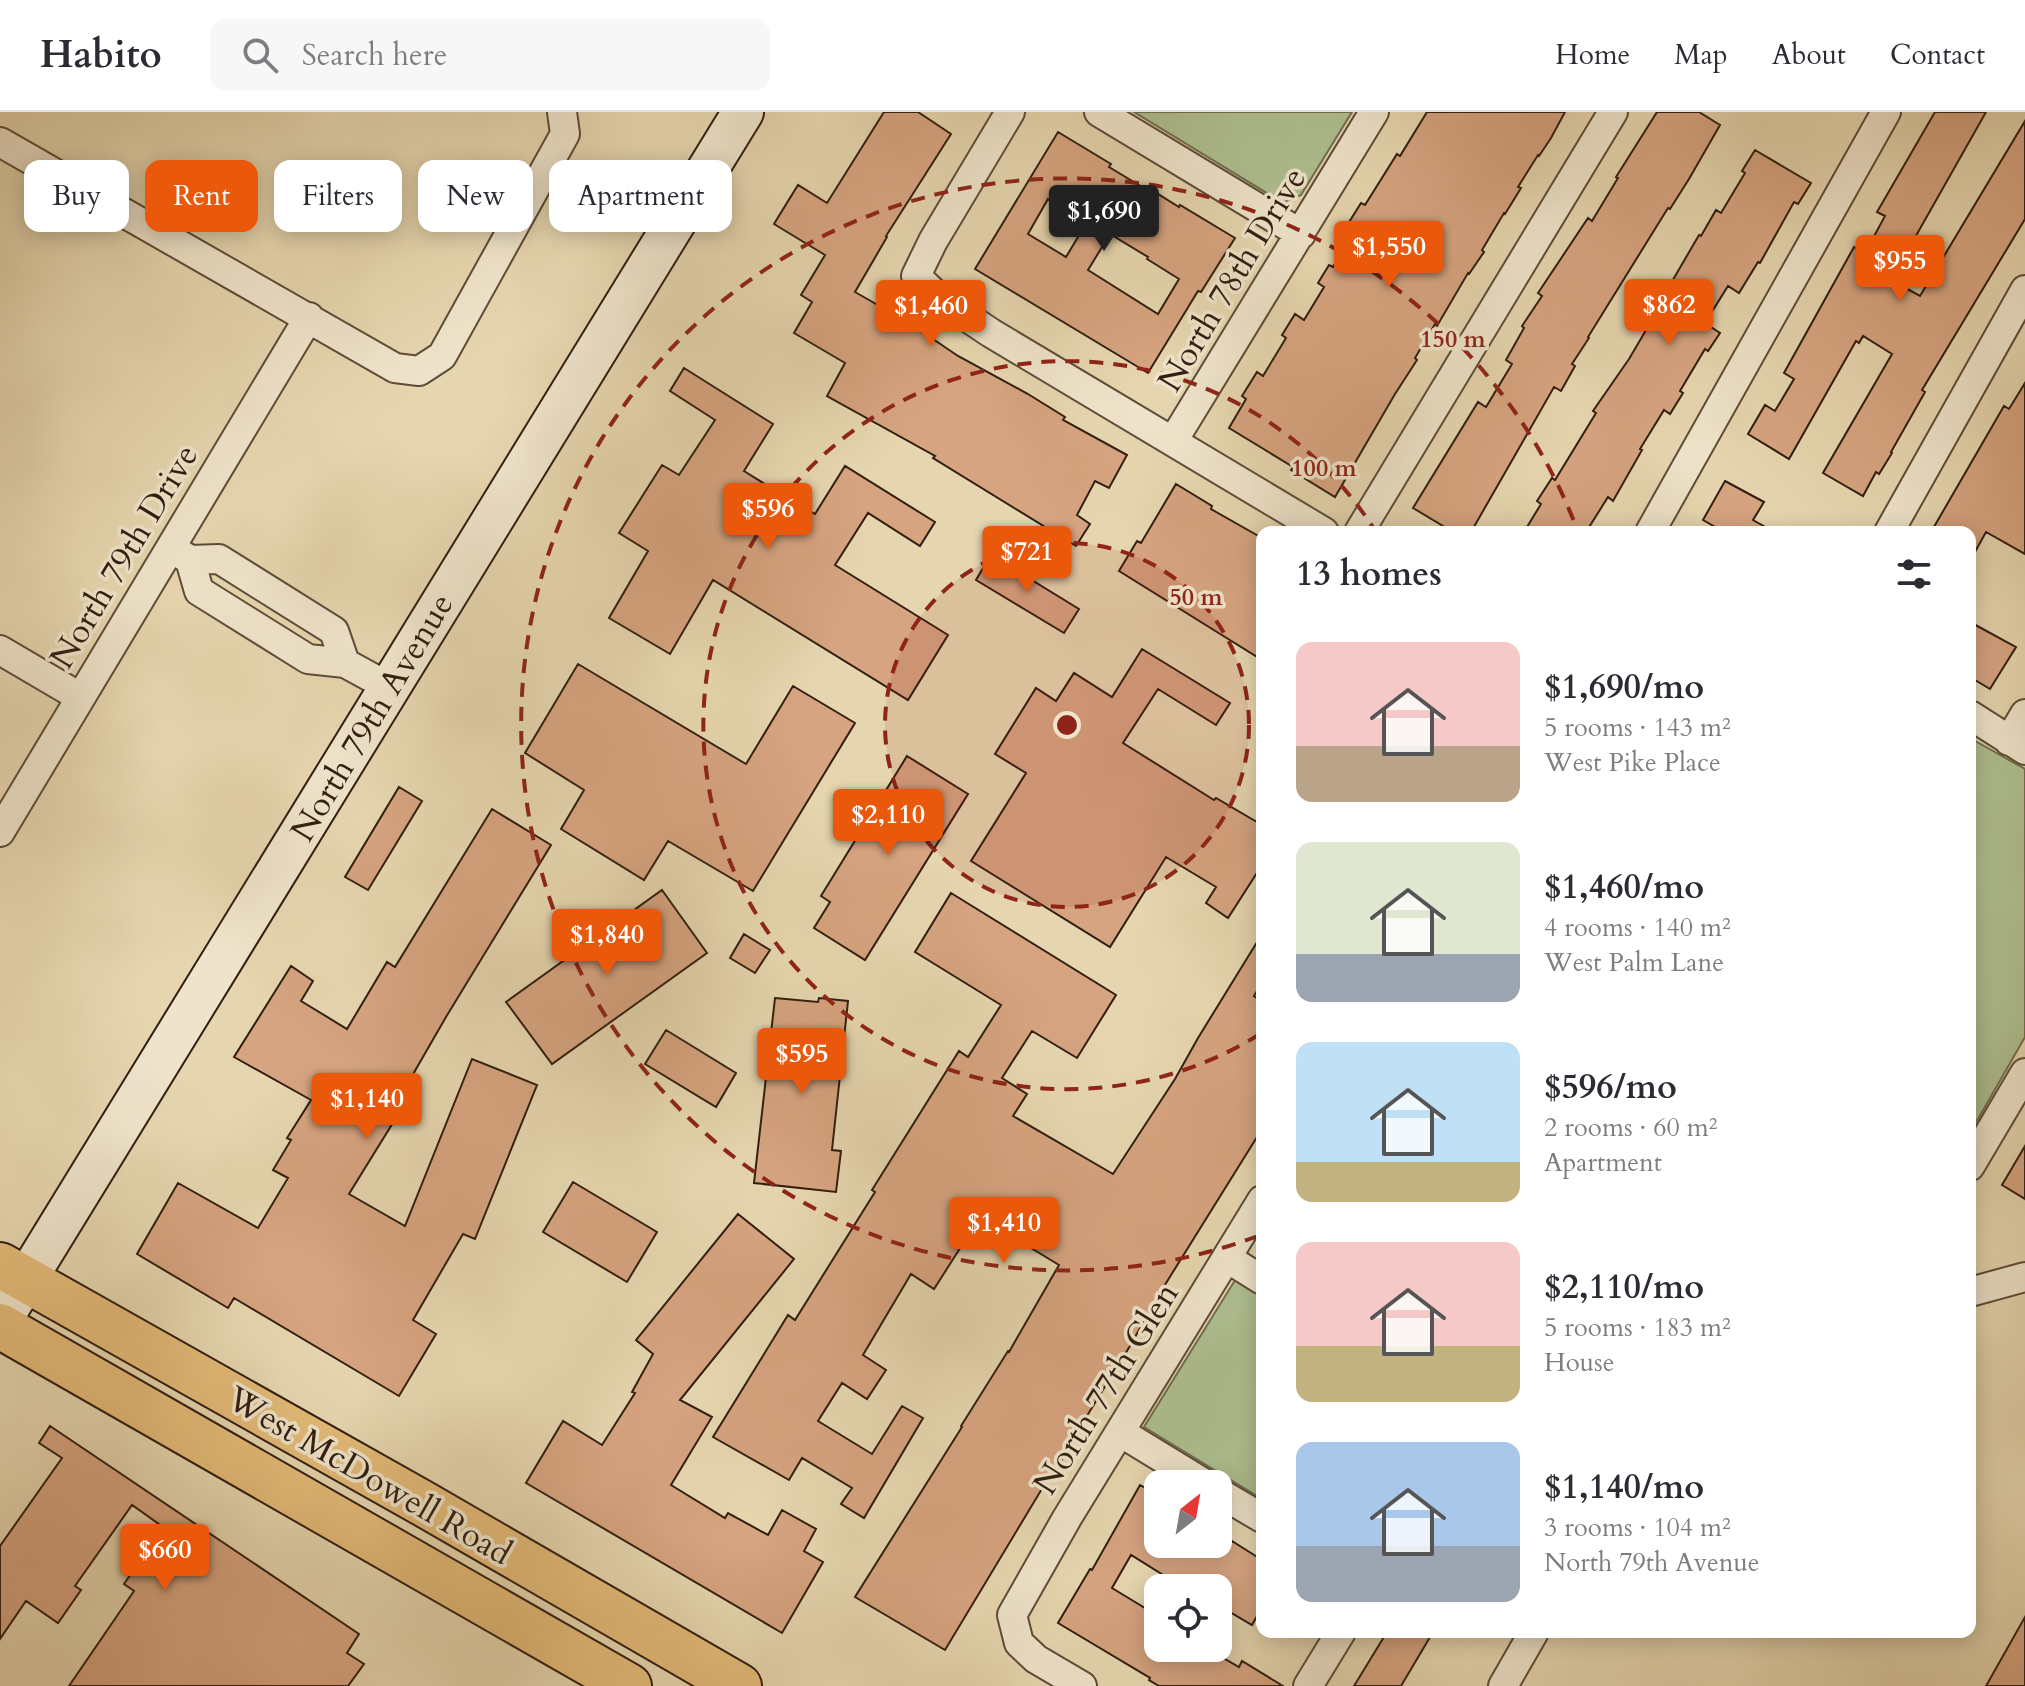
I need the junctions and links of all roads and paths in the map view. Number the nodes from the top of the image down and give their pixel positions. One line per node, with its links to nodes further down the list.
1 (743, 112): 20 (street, North 79th Avenue)
2 (1010, 112): 12 (street)
3 (1099, 112): 9 (street)
4 (1374, 112): 9 (street, North 78th Drive)
5 (1613, 112): 14 (street)
6 (1886, 112): 15 (street)
7 (563, 116): 11 (street)
8 (0, 142): 11 (street)
9 (1301, 234): 12 (street, North 78th Drive)
10 (2025, 290): 16 (street)
11 (309, 317): 17 (street, North 79th Drive)
12 (1173, 441): 13 (street)
13 (1314, 526)
14 (1363, 526)
15 (1653, 526)
16 (1892, 526)
17 (180, 553): 19 (street); 19 (street); 21 (street, North 79th Drive)
18 (0, 650): 21 (street)
19 (345, 663): 20 (street)
20 (389, 687): 30 (street, North 79th Avenue)
21 (80, 697): 25 (street, North 79th Drive)
22 (2025, 714): 24 (street)
23 (1976, 719): 24 (street)
24 (2017, 746)
25 (0, 832)
26 (2025, 1073): 27 (street)
27 (1976, 1156)
28 (1256, 1210): 29 (street, North 77th Glen)
29 (1227, 1258): 31 (street); 35 (street, North 77th Glen)
30 (13, 1273): 34 (street, North 79th Avenue); 42 (main road, West McDowell Road)
31 (1256, 1276)
32 (2025, 1277): 33 (street)
33 (1976, 1290)
34 (0, 1324): 39 (main road, West McDowell Road)
35 (1120, 1432): 36 (street); 45 (street, North 77th Glen)
36 (1182, 1470)
37 (1232, 1500): 38 (street)
38 (1256, 1514)
39 (444, 1581): 42 (main road); 43 (main road, West McDowell Road)
40 (1337, 1638): 46 (street)
41 (1531, 1638): 47 (street)
42 (669, 1647): 44 (main road, West McDowell Road)
43 (629, 1686)
44 (739, 1686)
45 (1082, 1686)
46 (1308, 1686)
47 (1503, 1686)

